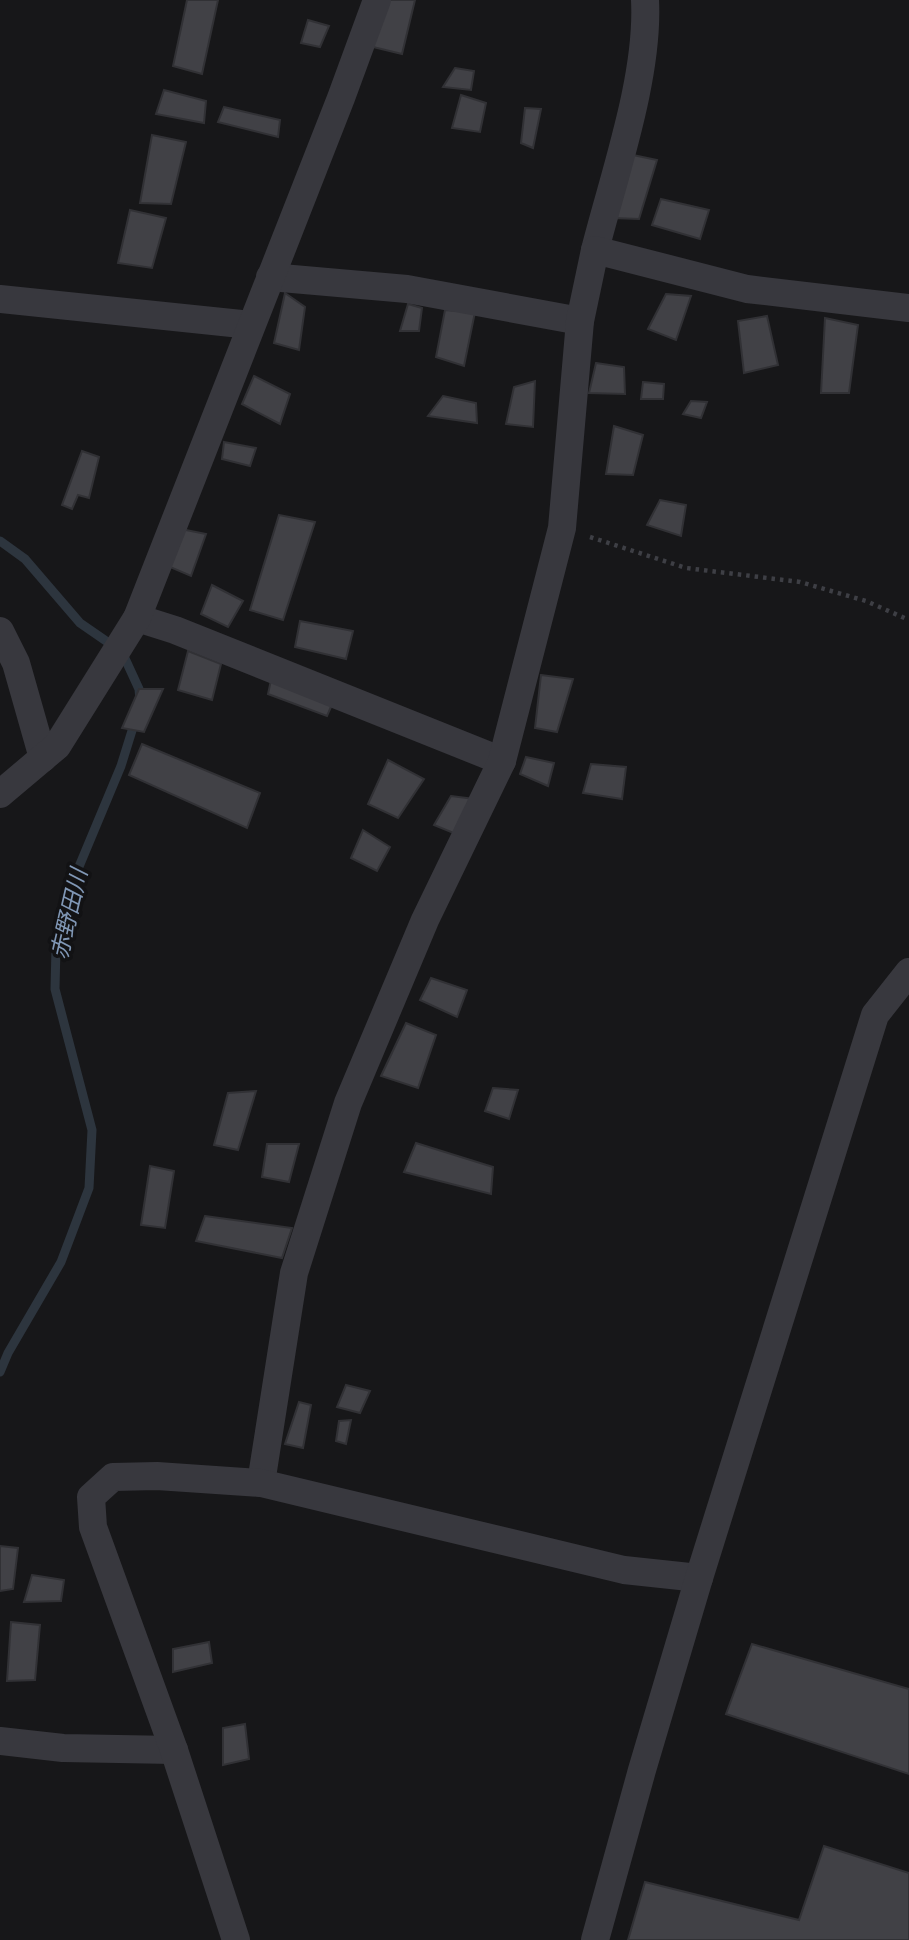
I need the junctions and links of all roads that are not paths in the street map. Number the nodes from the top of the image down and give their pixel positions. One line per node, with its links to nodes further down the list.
1 (377, 0): 4 (street)
2 (645, 0): 3 (street)
3 (594, 250): 6 (street); 7 (street)
4 (270, 277): 7 (street); 8 (street)
5 (0, 299): 8 (street)
6 (909, 308)
7 (580, 321): 12 (street)
8 (251, 325): 9 (street)
9 (137, 618): 11 (street); 12 (street)
10 (0, 631): 11 (street)
11 (43, 758): 13 (street)
12 (502, 761): 15 (street)
13 (0, 794)
14 (909, 972): 16 (street)
15 (261, 1483): 16 (street); 18 (street)
16 (699, 1578): 20 (street)
17 (0, 1741): 18 (street)
18 (174, 1751): 19 (street)
19 (236, 1940)
20 (595, 1940)

